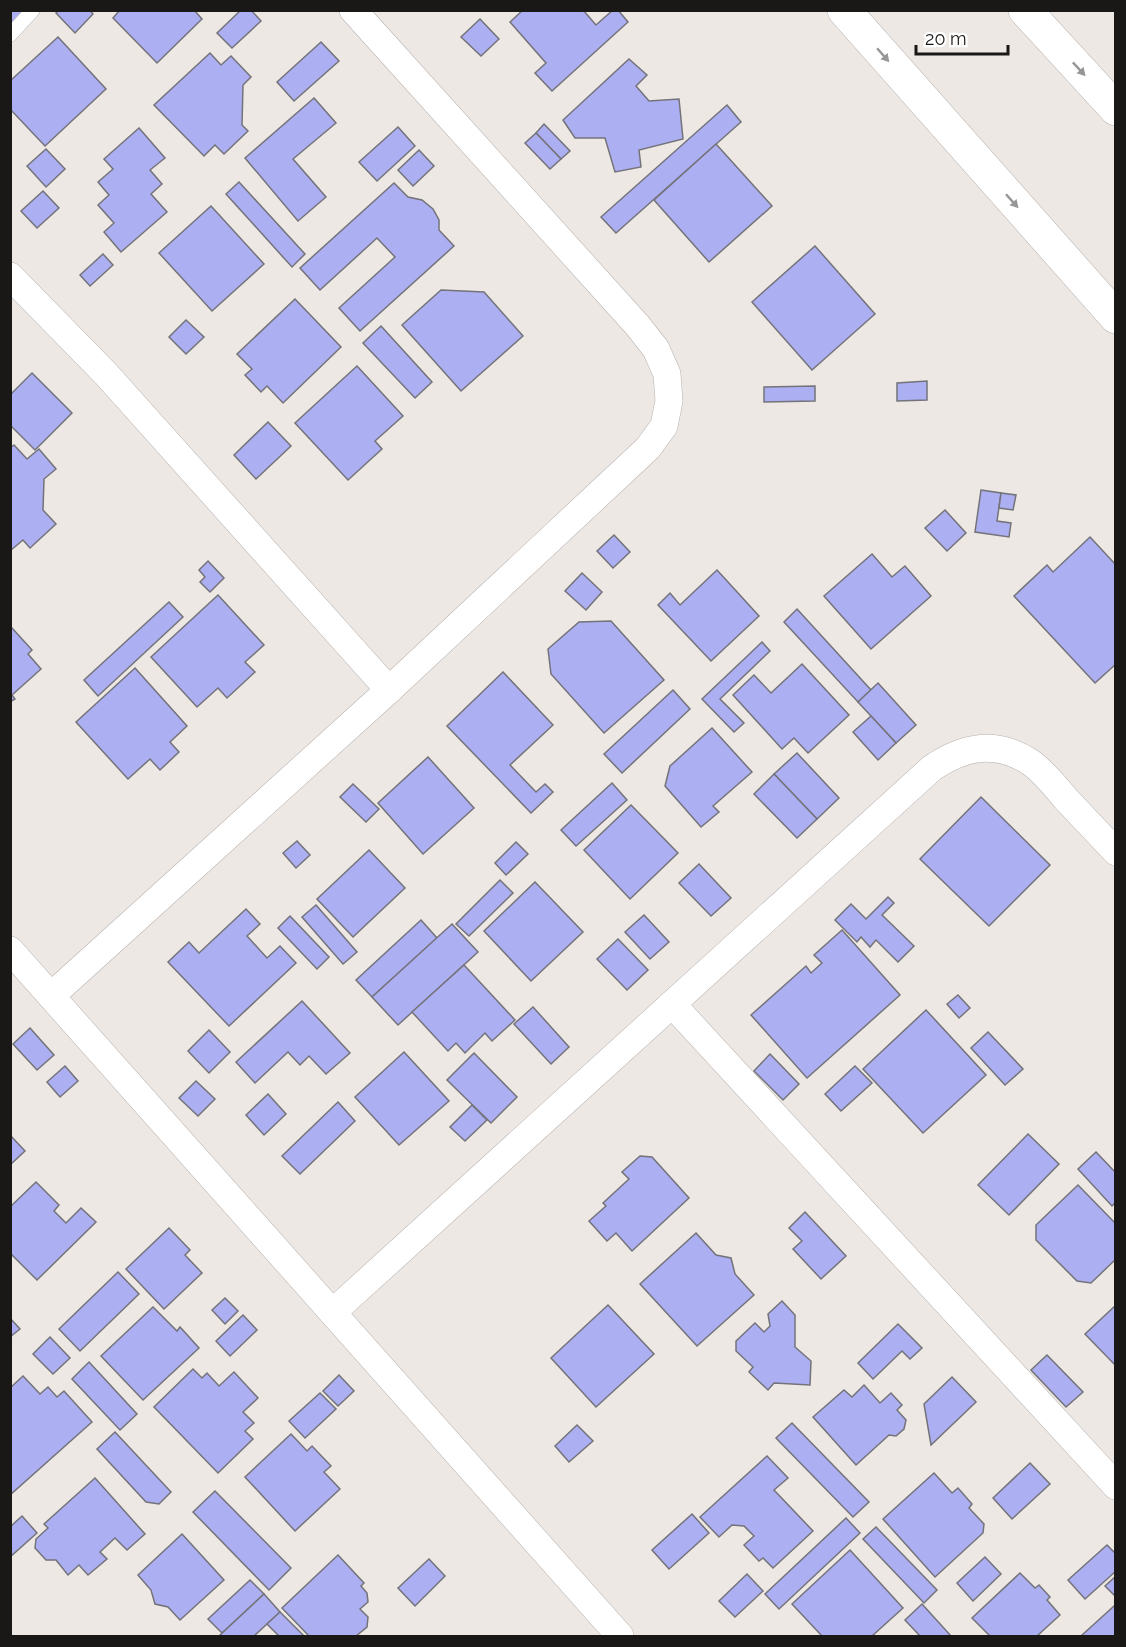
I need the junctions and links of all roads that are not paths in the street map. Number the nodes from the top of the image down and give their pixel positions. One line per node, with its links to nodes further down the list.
1 (33, 10): 5 (lane)
2 (353, 10): 9 (street)
3 (844, 10): 8 (highway, one-way to 8)
4 (1025, 10): 6 (highway, one-way to 6)
5 (10, 35)
6 (1116, 109)
7 (10, 276): 9 (street)
8 (1116, 317)
9 (389, 690): 12 (street)
10 (1116, 852): 13 (street)
11 (10, 950): 12 (street)
12 (51, 996): 14 (street)
13 (672, 1004): 14 (street); 15 (street)
14 (333, 1312): 16 (street)
15 (1116, 1486)
16 (620, 1636)

